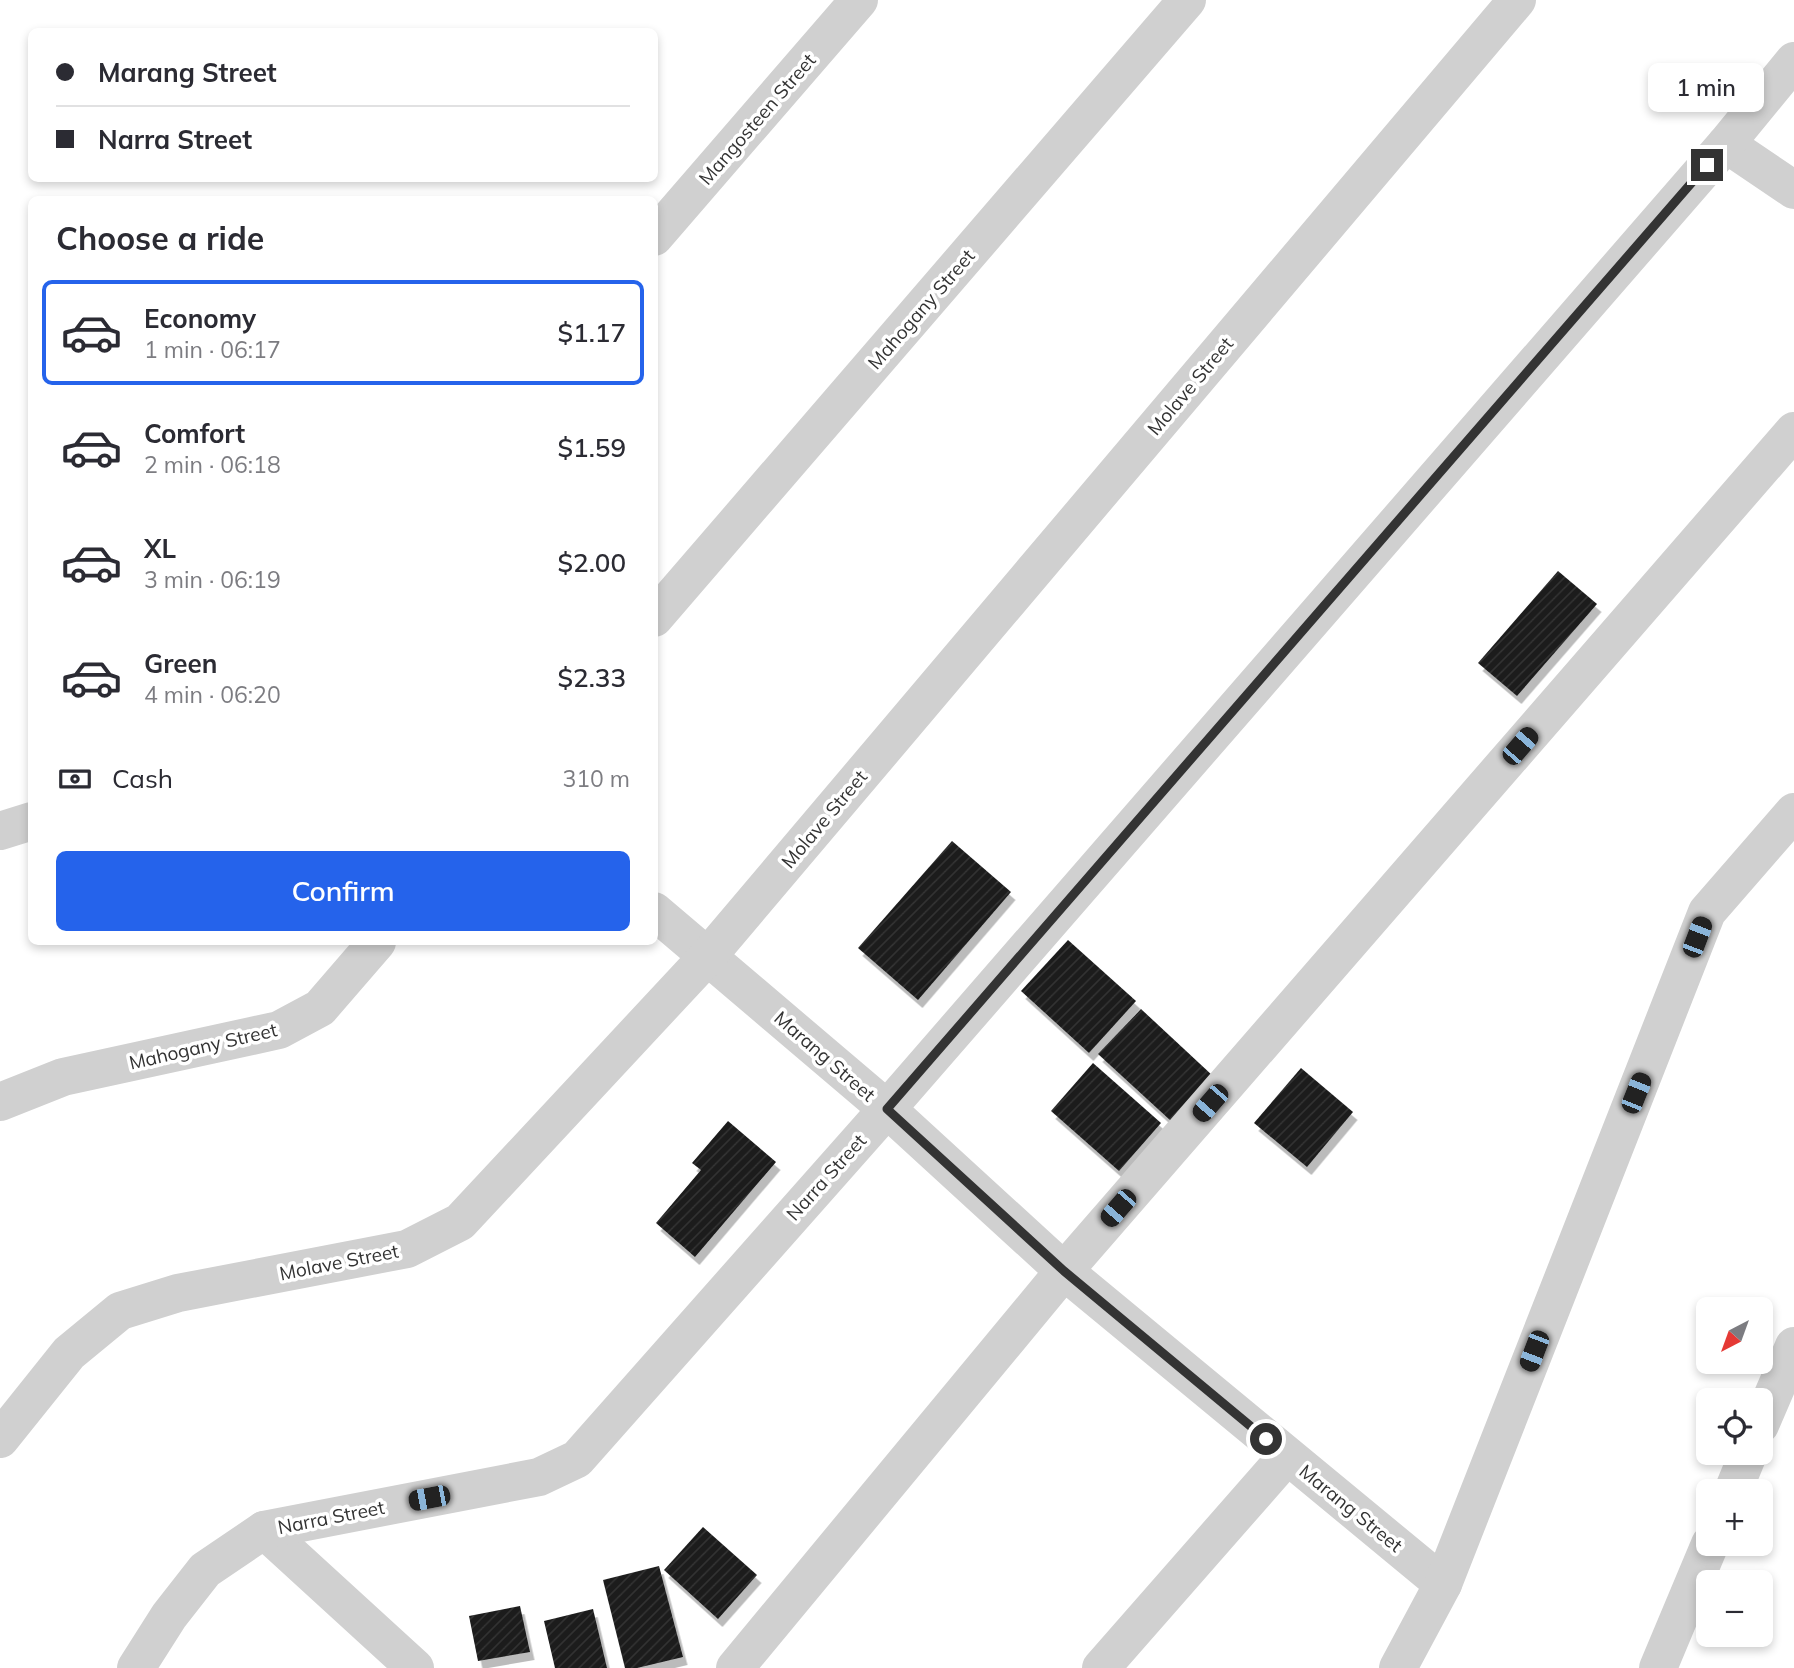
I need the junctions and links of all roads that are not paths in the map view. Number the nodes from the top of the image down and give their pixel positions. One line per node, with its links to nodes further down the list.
1 (859, 0): 7 (street, Mangosteen Street)
2 (1187, 0): 9 (street, Mahogany Street)
3 (1517, 0): 15 (street, Molave Street)
4 (1794, 61): 5 (street, Narra Street)
5 (1726, 144): 6 (street); 17 (street, Narra Street)
6 (1794, 190)
7 (658, 232)
8 (1794, 431): 18 (street)
9 (658, 613)
10 (1794, 812): 25 (street)
11 (28, 822): 12 (street)
12 (0, 831)
13 (658, 914): 15 (street, Marang Street)
14 (374, 945): 16 (street, Mahogany Street)
15 (708, 956): 17 (street, Marang Street); 21 (street, Molave Street)
16 (0, 1102)
17 (887, 1109): 18 (street, Marang Street); 23 (street, Narra Street)
18 (1064, 1271): 22 (street, Marang Street); 28 (street)
19 (1794, 1346): 20 (street)
20 (1773, 1395)
21 (0, 1439)
22 (1287, 1456): 25 (street, Marang Street); 29 (street)
23 (264, 1530): 26 (street, Narra Street); 27 (street)
24 (1705, 1556): 31 (street)
25 (1443, 1584): 30 (street)
26 (136, 1668)
27 (415, 1668)
28 (735, 1668)
29 (1101, 1668)
30 (1398, 1668)
31 (1658, 1668)

